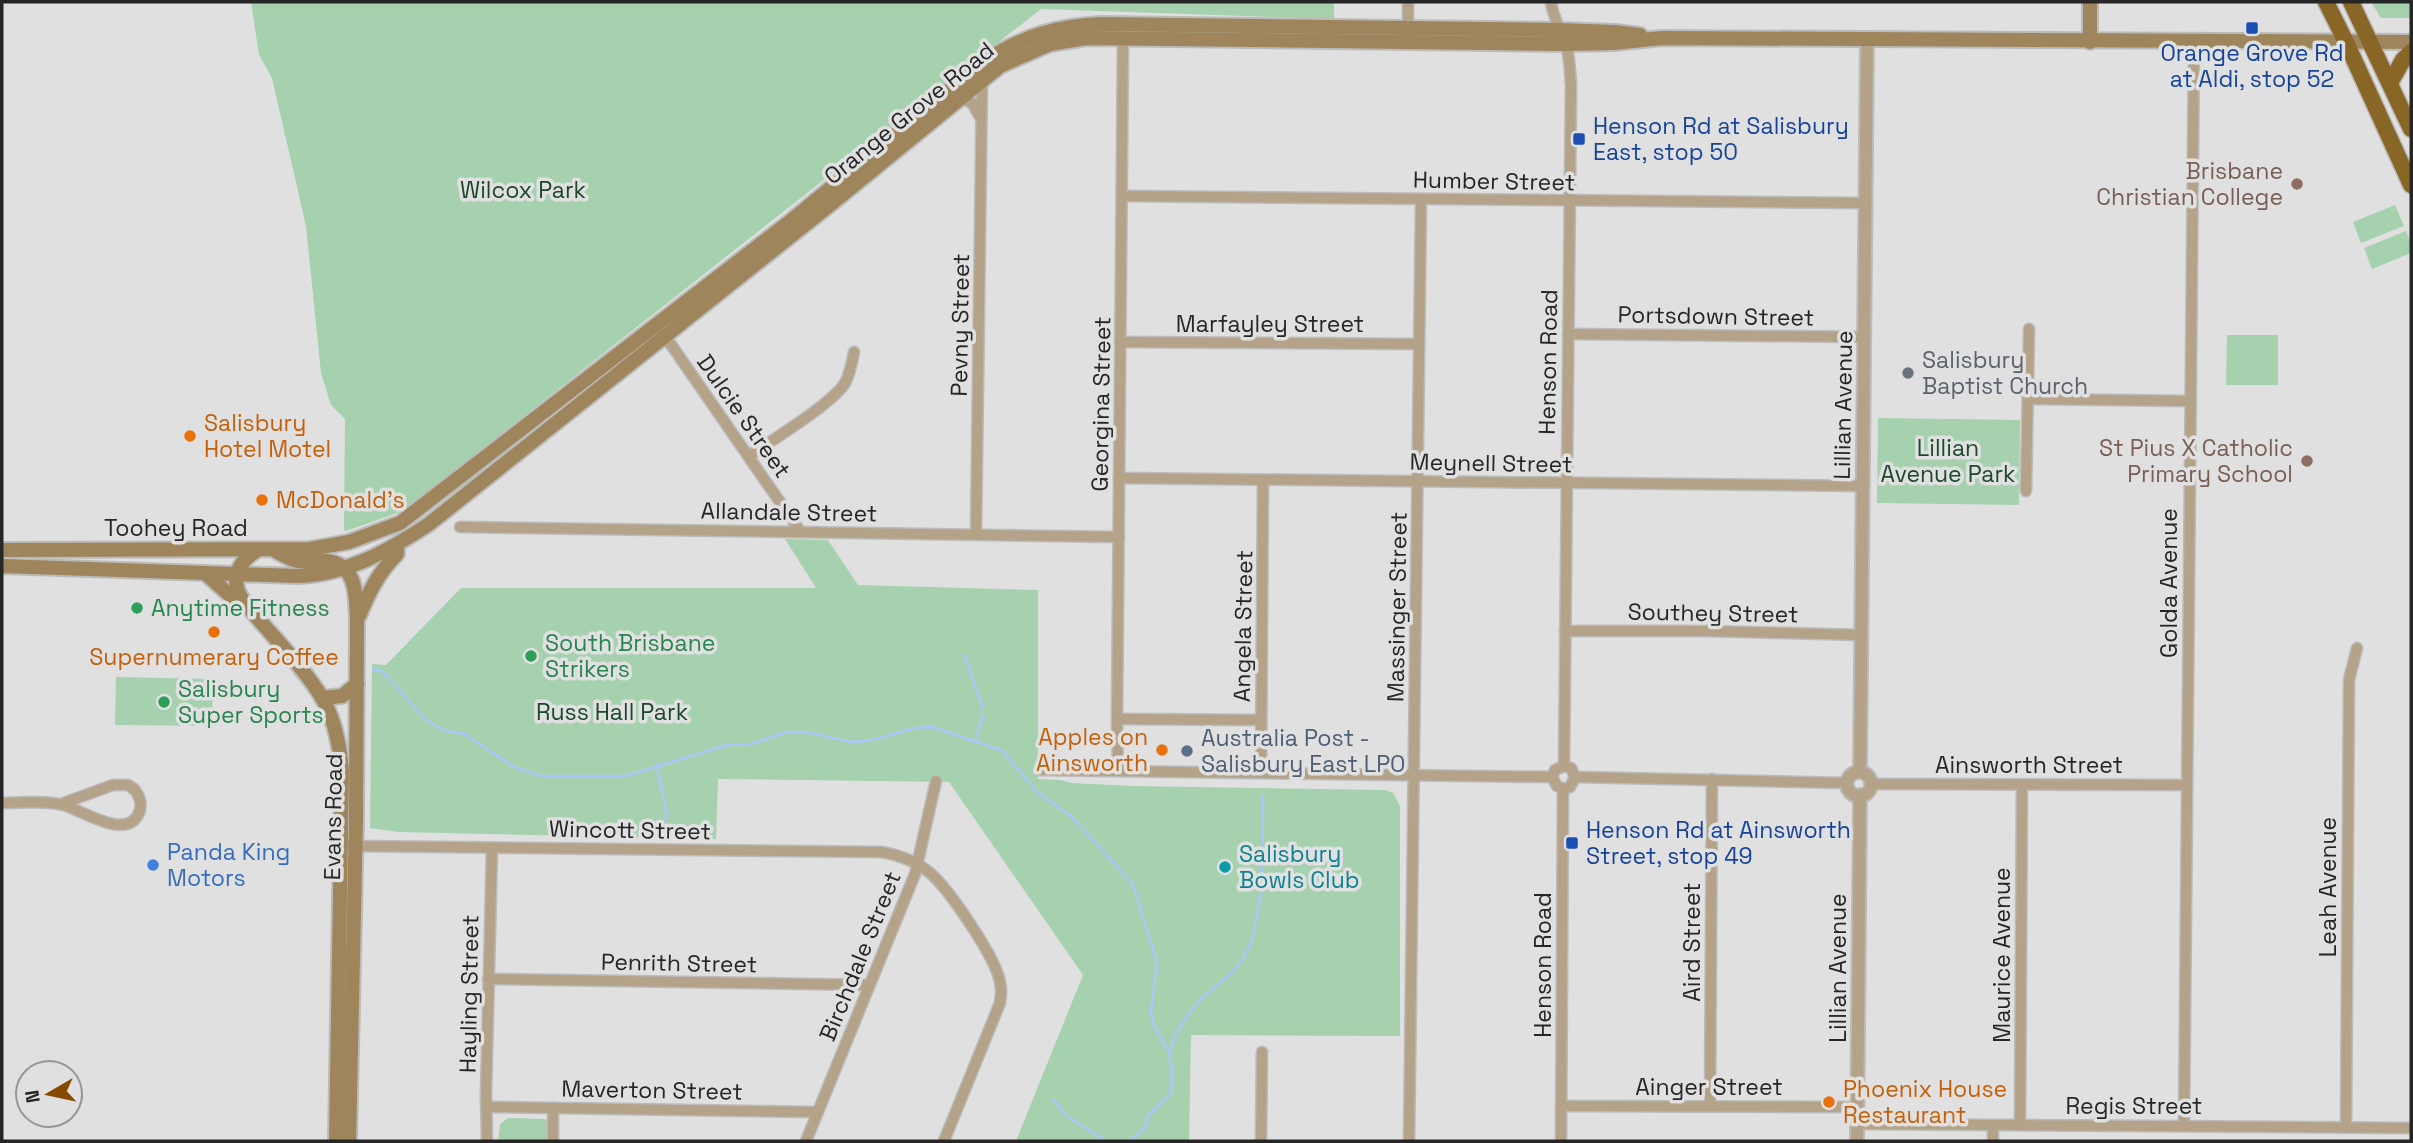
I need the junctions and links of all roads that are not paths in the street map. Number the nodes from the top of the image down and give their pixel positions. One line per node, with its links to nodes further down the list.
1 (1408, 2): 6 (street)
2 (1551, 2): 7 (street, Henson Road)
3 (2090, 2): 11 (main road)
4 (2326, 2): 12 (highway)
5 (2351, 2): 13 (highway)
6 (1408, 36): 7 (main road, Orange Grove Road); 8 (main road, Orange Grove Road); 26 (main road, Orange Grove Road)
7 (1562, 37): 9 (main road, Orange Grove Road); 24 (street, Henson Road)
8 (1124, 38): 16 (main road, Orange Grove Road); 22 (street, Georgina Street)
9 (1867, 40): 11 (main road, Orange Grove Road); 25 (street, Lillian Avenue)
10 (2194, 41): 11 (main road, Orange Grove Road); 12 (main road, Orange Grove Road); 35 (street, Golda Avenue)
11 (2090, 42)
12 (2346, 42): 13 (main road, Orange Grove Road); 21 (highway)
13 (2372, 42): 14 (main road, Orange Grove Road); 17 (highway)
14 (2411, 42)
15 (2411, 52): 17 (highway)
16 (982, 79): 18 (main road, Orange Grove Road); 19 (street, Pevny Street)
17 (2390, 83): 20 (highway)
18 (960, 98): 19 (street); 29 (main road, Orange Grove Road)
19 (981, 118): 45 (street, Pevny Street)
20 (2411, 130)
21 (2411, 185)
22 (1122, 197): 23 (street, Humber Street); 31 (street, Georgina Street)
23 (1421, 200): 24 (street, Humber Street); 32 (street, Massinger Street)
24 (1569, 201): 25 (street, Humber Street); 28 (street, Henson Road)
25 (1866, 203): 30 (street, Lillian Avenue)
26 (651, 327): 29 (street, Dulcie Street); 47 (main road, Orange Grove Road)
27 (2029, 330): 34 (street)
28 (1568, 334): 30 (street, Portsdown Street); 40 (street, Henson Road)
29 (665, 337): 36 (street, Dulcie Street); 48 (main road, Orange Grove Road)
30 (1865, 337): 41 (street, Lillian Avenue)
31 (1120, 342): 32 (street, Marfayley Street); 37 (street, Georgina Street)
32 (1419, 344): 39 (street, Massinger Street)
33 (854, 352): 36 (street)
34 (2028, 399): 35 (street); 42 (street)
35 (2189, 401): 78 (street, Golda Avenue)
36 (749, 456): 44 (street, Dulcie Street)
37 (1119, 478): 38 (street, Meynell Street); 46 (street, Georgina Street)
38 (1264, 480): 39 (street, Meynell Street); 64 (street, Angela Street)
39 (1418, 481): 40 (street, Meynell Street); 70 (street, Massinger Street)
40 (1566, 483): 41 (street, Meynell Street); 58 (street, Henson Road)
41 (1863, 486): 59 (street, Lillian Avenue)
42 (2026, 491)
43 (460, 527): 44 (street, Allandale Street)
44 (800, 531): 45 (street, Allandale Street)
45 (976, 533): 46 (street, Allandale Street)
46 (1119, 537): 63 (street, Georgina Street)
47 (349, 542): 51 (main road, Toohey Road)
48 (397, 545): 53 (main road, Orange Grove Road); 57 (main road)
49 (2, 550): 50 (main road, Toohey Road)
50 (256, 551): 51 (main road, Toohey Road); 55 (main road)
51 (276, 551): 53 (main road)
52 (2, 566): 54 (main road, Toohey Road)
53 (346, 569): 55 (main road, Toohey Road); 57 (main road, Evans Road)
54 (205, 573): 55 (main road, Toohey Road); 56 (main road)
55 (237, 575): 56 (main road)
56 (250, 608): 62 (main road, Evans Road)
57 (357, 619): 61 (main road, Evans Road)
58 (1565, 631): 59 (street, Southey Street); 65 (street, Henson Road)
59 (1861, 635): 69 (street, Lillian Avenue)
60 (2357, 648): 99 (street, Leah Avenue)
61 (357, 684): 62 (main road); 83 (main road, Evans Road)
62 (323, 698): 83 (main road, Evans Road)
63 (1117, 719): 64 (street); 67 (street, Georgina Street)
64 (1261, 720): 68 (street, Angela Street)
65 (1564, 766): 71 (street); 72 (street)
66 (1040, 769): 67 (street)
67 (1118, 770): 68 (street)
68 (1261, 772): 70 (street)
69 (1860, 772): 75 (street); 76 (street)
70 (1414, 775): 71 (street); 108 (street, Massinger Street)
71 (1552, 777): 79 (street)
72 (1575, 777): 73 (street); 79 (street)
73 (1712, 779): 75 (street); 90 (street, Aird Street)
74 (936, 781): 85 (street, Birchdale Street)
75 (1848, 783): 80 (street)
76 (1871, 784): 77 (street, Ainsworth Street); 80 (street)
77 (2022, 785): 78 (street, Ainsworth Street); 97 (street, Maurice Avenue)
78 (2186, 785): 98 (street, Golda Avenue)
79 (1563, 789): 89 (street, Henson Road)
80 (1860, 795): 92 (street, Lillian Avenue)
81 (2, 803): 82 (street)
82 (61, 804): 82 (street)
83 (348, 846): 84 (street, Wincott Street); 101 (main road, Evans Road); 102 (main road, Evans Road)
84 (492, 848): 85 (street, Wincott Street); 86 (street, Hayling Street)
85 (917, 864): 87 (street, Birchdale Street); 106 (street)
86 (488, 979): 87 (street, Penrith Street); 91 (street, Hayling Street)
87 (869, 985): 94 (street, Birchdale Street)
88 (1262, 1052): 107 (street)
89 (1561, 1106): 90 (street, Ainger Street); 109 (street, Henson Road)
90 (1710, 1106): 92 (street, Ainger Street)
91 (486, 1107): 93 (street, Maverton Street); 103 (street, Hayling Street)
92 (1857, 1107): 95 (street, Lillian Avenue)
93 (553, 1108): 94 (street, Maverton Street); 104 (street)
94 (817, 1112): 105 (street, Birchdale Street)
95 (1857, 1124): 96 (street, Regis Street); 110 (street, Lillian Avenue)
96 (1993, 1125): 97 (street, Regis Street); 111 (street)
97 (2020, 1125): 98 (street, Regis Street)
98 (2184, 1125): 99 (street, Regis Street)
99 (2346, 1127): 100 (street, Regis Street)
100 (2411, 1128)
101 (336, 1141)
102 (349, 1141)
103 (487, 1141)
104 (553, 1141)
105 (806, 1141)
106 (944, 1141)
107 (1261, 1141)
108 (1409, 1141)
109 (1561, 1141)
110 (1857, 1141)
111 (1993, 1141)

